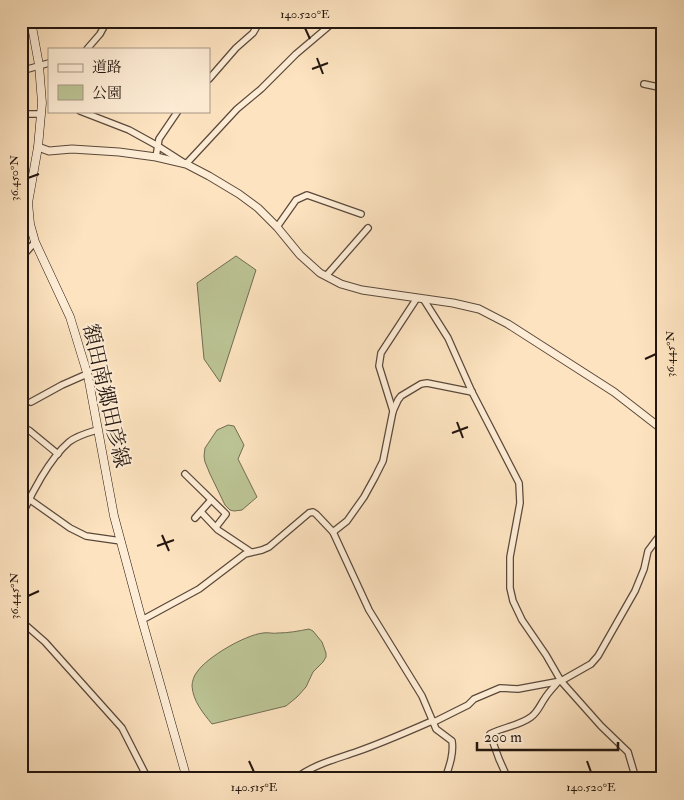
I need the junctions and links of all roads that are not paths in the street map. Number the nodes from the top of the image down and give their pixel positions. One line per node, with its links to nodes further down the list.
1 (31, 21): 7 (main road, 額田南郷田彦線)
2 (107, 21): 5 (street)
3 (260, 21): 9 (street)
4 (335, 21): 20 (street)
5 (88, 48)
6 (48, 63): 7 (street)
7 (39, 65): 8 (street); 12 (main road, 額田南郷田彦線)
8 (21, 71)
9 (210, 78)
10 (644, 84): 11 (street)
11 (663, 88)
12 (45, 104): 16 (main road, 額田南郷田彦線)
13 (83, 112): 17 (street)
14 (177, 112): 17 (street)
15 (21, 114): 16 (street)
16 (41, 114): 18 (main road, 額田南郷田彦線)
17 (158, 146): 19 (street); 20 (street)
18 (38, 147): 19 (street); 24 (main road, 額田南郷田彦線)
19 (156, 157): 20 (street)
20 (186, 164): 22 (street)
21 (362, 214): 22 (street)
22 (277, 227): 26 (street)
23 (368, 228): 26 (street)
24 (35, 242): 25 (street); 28 (main road, 額田南郷田彦線)
25 (21, 258)
26 (326, 276): 27 (street)
27 (420, 299): 29 (street); 31 (street); 34 (street)
28 (87, 374): 30 (street); 33 (main road, 額田南郷田彦線)
29 (472, 392): 31 (street); 49 (street)
30 (31, 402)
31 (393, 411): 44 (street)
32 (21, 426): 35 (street)
33 (97, 430): 35 (street); 45 (main road, 額田南郷田彦線)
34 (663, 430)
35 (58, 454): 37 (street)
36 (185, 474): 38 (street)
37 (28, 499): 40 (street); 45 (street)
38 (211, 500): 39 (street); 42 (street)
39 (201, 512): 41 (street); 42 (street)
40 (21, 518)
41 (195, 518)
42 (216, 528): 46 (street)
43 (663, 531): 49 (street)
44 (333, 532): 46 (street); 50 (street)
45 (121, 541): 47 (main road, 額田南郷田彦線)
46 (251, 552): 47 (street)
47 (142, 620): 52 (main road, 額田南郷田彦線)
48 (21, 622): 51 (street)
49 (559, 682): 50 (street); 55 (street); 56 (street)
50 (432, 721): 53 (street); 54 (street)
51 (148, 779)
52 (186, 779)
53 (295, 779)
54 (445, 779)
55 (508, 779)
56 (636, 779)

